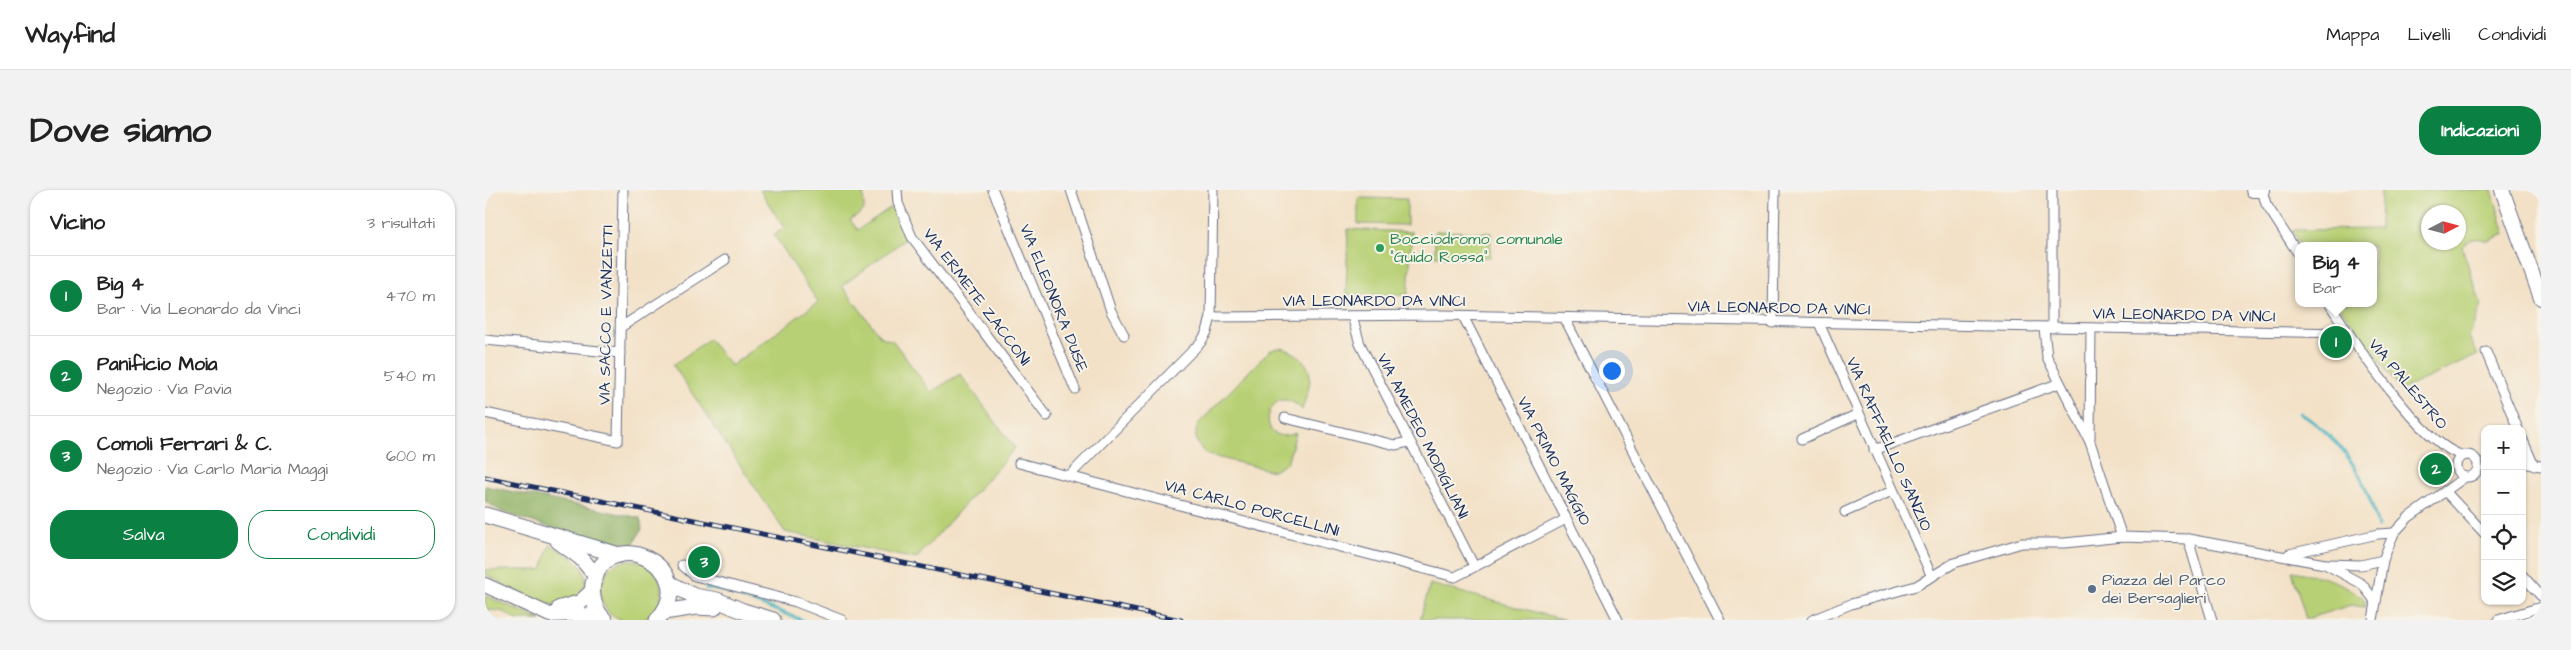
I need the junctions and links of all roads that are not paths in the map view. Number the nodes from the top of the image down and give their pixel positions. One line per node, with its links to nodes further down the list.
1 (623, 190): 21 (street, VIA SACCO E VANZETTI)
2 (897, 190): 33 (street, VIA ERMETE ZACCONI)
3 (993, 190): 30 (street, VIA ELEONORA DUSE)
4 (1071, 190): 25 (street)
5 (1213, 190): 17 (street)
6 (1775, 190): 19 (street)
7 (2052, 190): 22 (street)
8 (2253, 190): 9 (street)
9 (2262, 190): 11 (street)
10 (2502, 190): 13 (street)
11 (2295, 249)
12 (725, 260): 21 (street)
13 (2541, 298)
14 (2332, 307): 24 (street, VIA PALESTRO)
15 (1352, 316): 16 (street, VIA LEONARDO DA VINCI); 17 (street, VIA LEONARDO DA VINCI); 37 (street, VIA AMEDEO MODIGLIANI)
16 (1463, 316): 18 (street, VIA LEONARDO DA VINCI); 56 (street, VIA PRIMO MAGGIO)
17 (1211, 317): 49 (street)
18 (1565, 318): 19 (street, VIA LEONARDO DA VINCI); 83 (street)
19 (1773, 323): 20 (street, VIA LEONARDO DA VINCI)
20 (1819, 323): 22 (street, VIA LEONARDO DA VINCI); 32 (street, VIA RAFFAELLO SANZIO)
21 (621, 327): 28 (street, VIA SACCO E VANZETTI)
22 (2048, 328): 23 (street, VIA LEONARDO DA VINCI); 29 (street)
23 (2091, 328): 24 (street, VIA LEONARDO DA VINCI); 38 (street)
24 (2348, 333): 41 (street, VIA PALESTRO)
25 (1124, 335)
26 (485, 340): 28 (street)
27 (2486, 352): 35 (street)
28 (620, 353): 31 (street, VIA SACCO E VANZETTI)
29 (2060, 382): 38 (street); 40 (street)
30 (1075, 390)
31 (485, 413)
32 (1858, 414): 36 (street); 40 (street, VIA RAFFAELLO SANZIO)
33 (1047, 416)
34 (1285, 418): 37 (street)
35 (2516, 425)
36 (1802, 440)
37 (1409, 442): 67 (street, VIA AMEDEO MODIGLIANI)
38 (2090, 442): 60 (street)
39 (2526, 445): 46 (street)
40 (1874, 450): 52 (street, VIA RAFFAELLO SANZIO)
41 (2454, 453): 42 (street, VIA PALESTRO); 47 (street)
42 (2464, 456): 44 (street); 47 (street)
43 (2481, 458): 44 (street)
44 (2475, 459): 48 (street)
45 (1019, 463): 49 (street, VIA CARLO PORCELLINI)
46 (2537, 466)
47 (2457, 467): 50 (street); 51 (street)
48 (2480, 472): 50 (street)
49 (1070, 475): 67 (street, VIA CARLO PORCELLINI)
50 (2465, 477): 51 (street)
51 (2456, 483): 53 (street)
52 (1892, 491): 54 (street); 68 (street, VIA RAFFAELLO SANZIO)
53 (2445, 491): 57 (street); 58 (street)
54 (1845, 512)
55 (485, 516): 59 (main road)
56 (1566, 519): 67 (street, VIA CARLO PORCELLINI); 82 (street, VIA PRIMO MAGGIO)
57 (2481, 530)
58 (2393, 533): 63 (street); 64 (street)
59 (550, 536): 62 (main road); 70 (main road)
60 (2122, 537): 61 (street); 68 (street)
61 (2188, 539): 63 (street); 85 (street)
62 (619, 555): 70 (main road); 71 (main road)
63 (2283, 555): 65 (street)
64 (2383, 560): 65 (street); 74 (street)
65 (2325, 564): 74 (street)
66 (681, 565): 81 (street)
67 (1474, 566)
68 (1932, 577): 84 (street)
69 (2526, 580): 73 (street)
70 (594, 583): 76 (street); 79 (main road)
71 (669, 583): 77 (main road); 78 (main road)
72 (485, 585): 76 (street)
73 (2541, 596)
74 (2375, 601): 86 (street)
75 (2541, 607): 87 (street)
76 (538, 610): 79 (street)
77 (743, 611): 78 (main road); 80 (main road)
78 (661, 616)
79 (603, 619)
80 (773, 620)
81 (842, 620)
82 (1618, 620)
83 (1721, 620)
84 (1812, 620)
85 (2211, 620)
86 (2373, 620)
87 (2498, 620)

